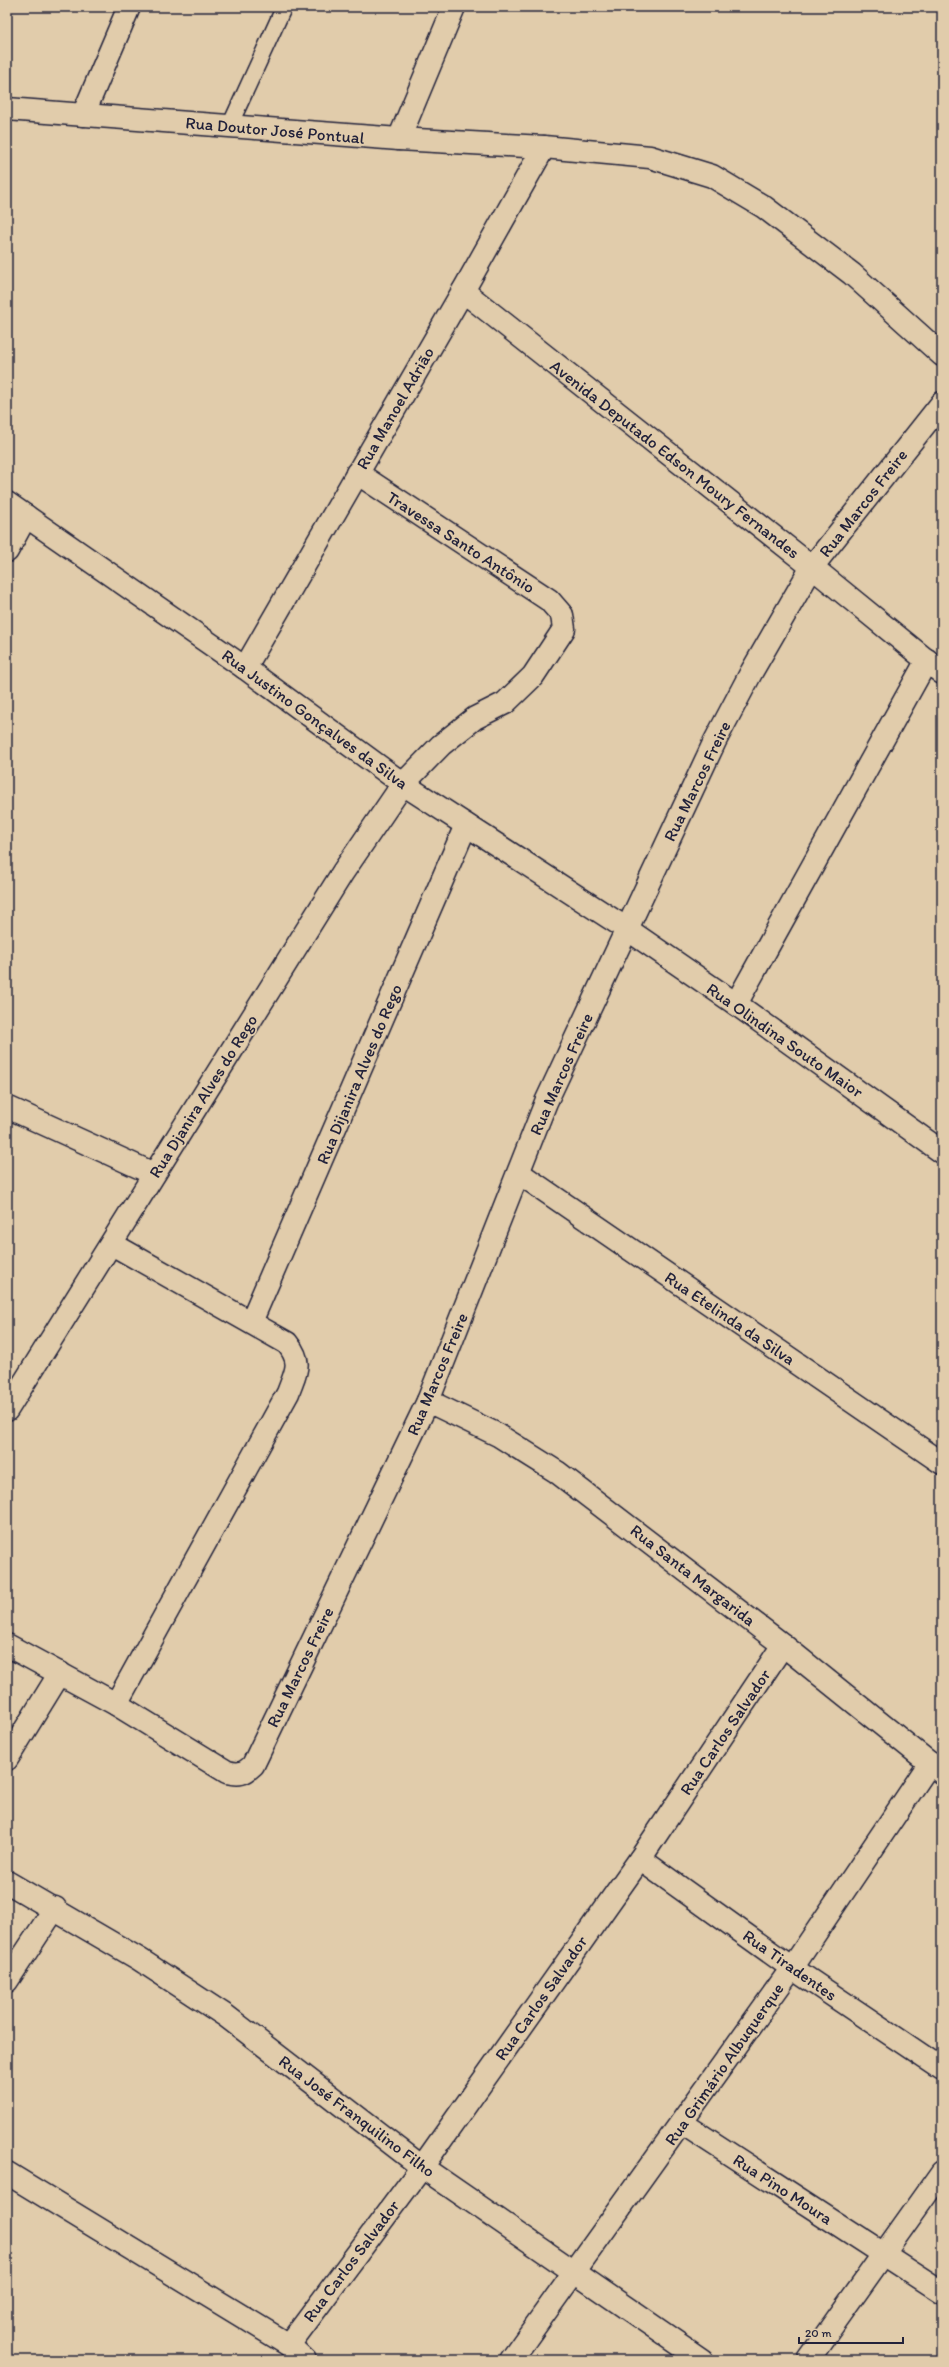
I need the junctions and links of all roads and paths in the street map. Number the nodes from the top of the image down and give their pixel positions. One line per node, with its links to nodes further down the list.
1 (130, 7): 5 (street)
2 (284, 7): 6 (lane)
3 (454, 7): 7 (street)
4 (7, 109): 5 (street, Rua Doutor José Pontual)
5 (83, 115): 6 (street, Rua Doutor José Pontual)
6 (230, 126): 7 (street, Rua Doutor José Pontual)
7 (399, 139): 8 (street, Rua Doutor José Pontual)
8 (544, 147): 9 (street, Rua Manoel Adrião); 10 (street, Rua Doutor José Pontual)
9 (463, 291): 12 (street, Rua Manoel Adrião); 16 (street, Avenida Deputado Edson Moury Fernandes)
10 (942, 355)
11 (942, 403): 16 (street, Rua Marcos Freire)
12 (357, 473): 17 (street, Travessa Santo Antônio); 19 (street, Rua Manoel Adrião)
13 (7, 503): 14 (street, Rua Justino Gonçalves da Silva)
14 (26, 516): 15 (street); 19 (street, Rua Justino Gonçalves da Silva)
15 (7, 551)
16 (812, 567): 18 (street, Avenida Deputado Edson Moury Fernandes); 22 (street, Rua Marcos Freire)
17 (562, 614): 20 (street, Rua Djanira Alves do Rego)
18 (934, 666): 23 (street)
19 (245, 668): 20 (street, Rua Justino Gonçalves da Silva)
20 (403, 784): 21 (street, Rua Justino Gonçalves da Silva); 27 (street, Rua Djanira Alves do Rego)
21 (466, 825): 22 (street, Rua Justino Gonçalves da Silva); 29 (street, Rua Dijanira Alves do Rego)
22 (627, 929): 23 (street, Rua Olindina Souto Maior); 26 (street, Rua Marcos Freire)
23 (736, 1004): 25 (street, Rua Olindina Souto Maior)
24 (7, 1107): 27 (street)
25 (942, 1152)
26 (519, 1173): 30 (street, Rua Marcos Freire); 32 (street, Rua Etelinda da Silva)
27 (154, 1174): 28 (street, Rua Djanira Alves do Rego)
28 (112, 1244): 29 (street); 31 (street, Rua Djanira Alves do Rego)
29 (251, 1322): 36 (street)
30 (428, 1401): 34 (street, Rua Santa Margarida); 36 (street, Rua Marcos Freire)
31 (7, 1409)
32 (942, 1463)
33 (7, 1645): 35 (street)
34 (783, 1645): 38 (street, Rua Santa Margarida); 39 (street, Rua Carlos Salvador)
35 (60, 1673): 36 (street); 37 (street)
36 (116, 1704)
37 (7, 1759)
38 (936, 1768): 42 (street, Rua Grimário Albuquerque)
39 (640, 1859): 42 (street, Rua Tiradentes); 46 (street, Rua Carlos Salvador)
40 (7, 1882): 41 (street, Rua José Franquilino Filho)
41 (55, 1908): 43 (street); 46 (street, Rua José Franquilino Filho)
42 (792, 1968): 44 (street, Rua Tiradentes); 45 (street, Rua Grimário Albuquerque)
43 (7, 1981)
44 (942, 2069)
45 (682, 2123): 49 (street, Rua Pino Moura); 50 (street, Rua Grimário Albuquerque)
46 (422, 2167): 50 (street, Rua José Franquilino Filho); 52 (street, Rua Carlos Salvador)
47 (942, 2172): 49 (street)
48 (7, 2173): 52 (street)
49 (884, 2254): 51 (street, Rua Pino Moura); 56 (street)
50 (576, 2271): 54 (street, Rua Grimário Albuquerque); 55 (street, Rua José Franquilino Filho)
51 (942, 2292)
52 (289, 2345): 53 (street)
53 (305, 2360)
54 (511, 2360)
55 (702, 2360)
56 (808, 2360)

